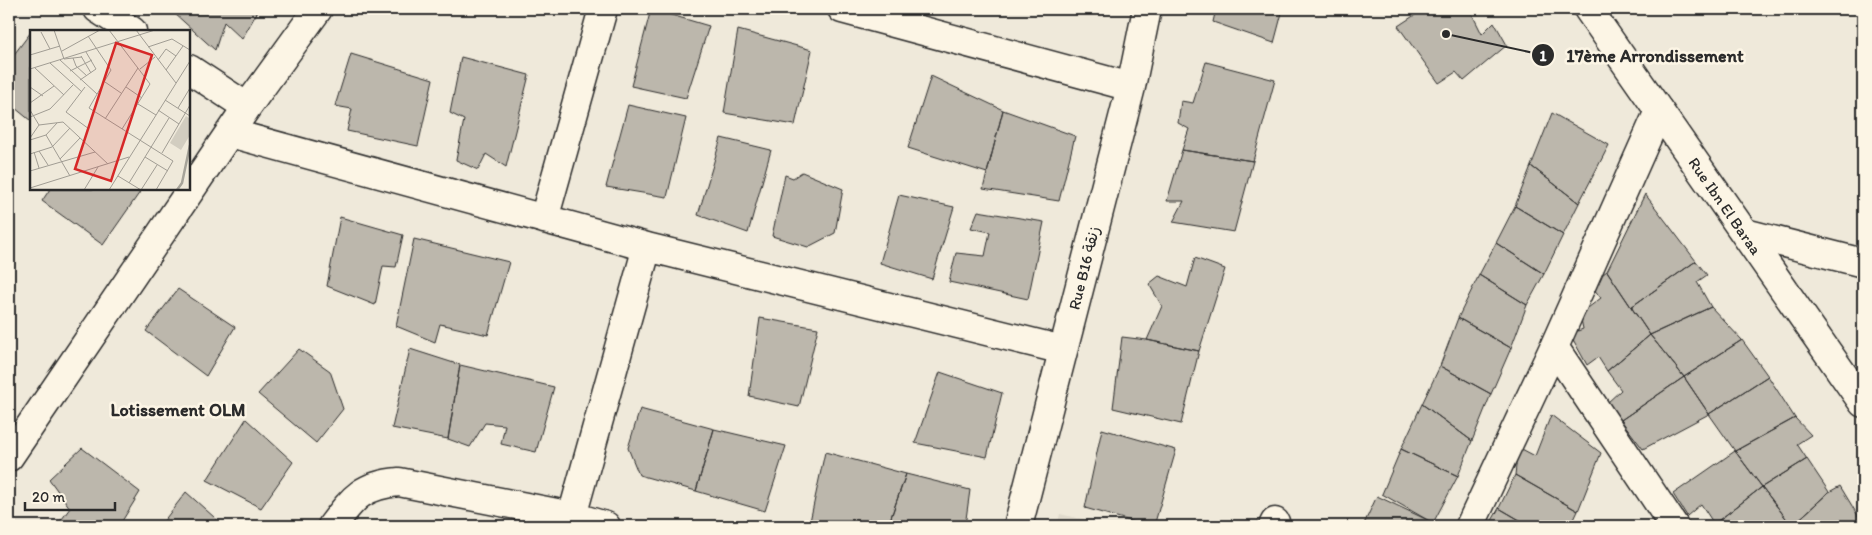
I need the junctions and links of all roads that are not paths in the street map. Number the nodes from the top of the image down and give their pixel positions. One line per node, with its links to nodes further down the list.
1 (98, 9): 7 (street)
2 (318, 9): 10 (street)
3 (603, 9): 13 (street)
4 (842, 9): 9 (street)
5 (1147, 9): 9 (street, Rue B16 زنقة)
6 (1588, 9): 11 (street, Rue Ibn El Baraa)
7 (130, 30)
8 (190, 70): 10 (street)
9 (1131, 87): 18 (street, Rue B16 زنقة)
10 (247, 107): 12 (street)
11 (1659, 111): 14 (street, Rue Ibn El Baraa); 17 (street)
12 (230, 132): 13 (street); 20 (street)
13 (544, 219): 15 (street)
14 (1745, 234): 16 (street); 19 (street, Rue Ibn El Baraa)
15 (647, 247): 18 (street); 21 (street)
16 (1863, 263)
17 (1554, 347): 22 (street); 26 (street)
18 (1063, 350): 25 (street, Rue B16 زنقة)
19 (1863, 403)
20 (9, 457)
21 (572, 516): 23 (street); 24 (street)
22 (1668, 523)
23 (332, 526)
24 (606, 526)
25 (1018, 526)
26 (1470, 526)

